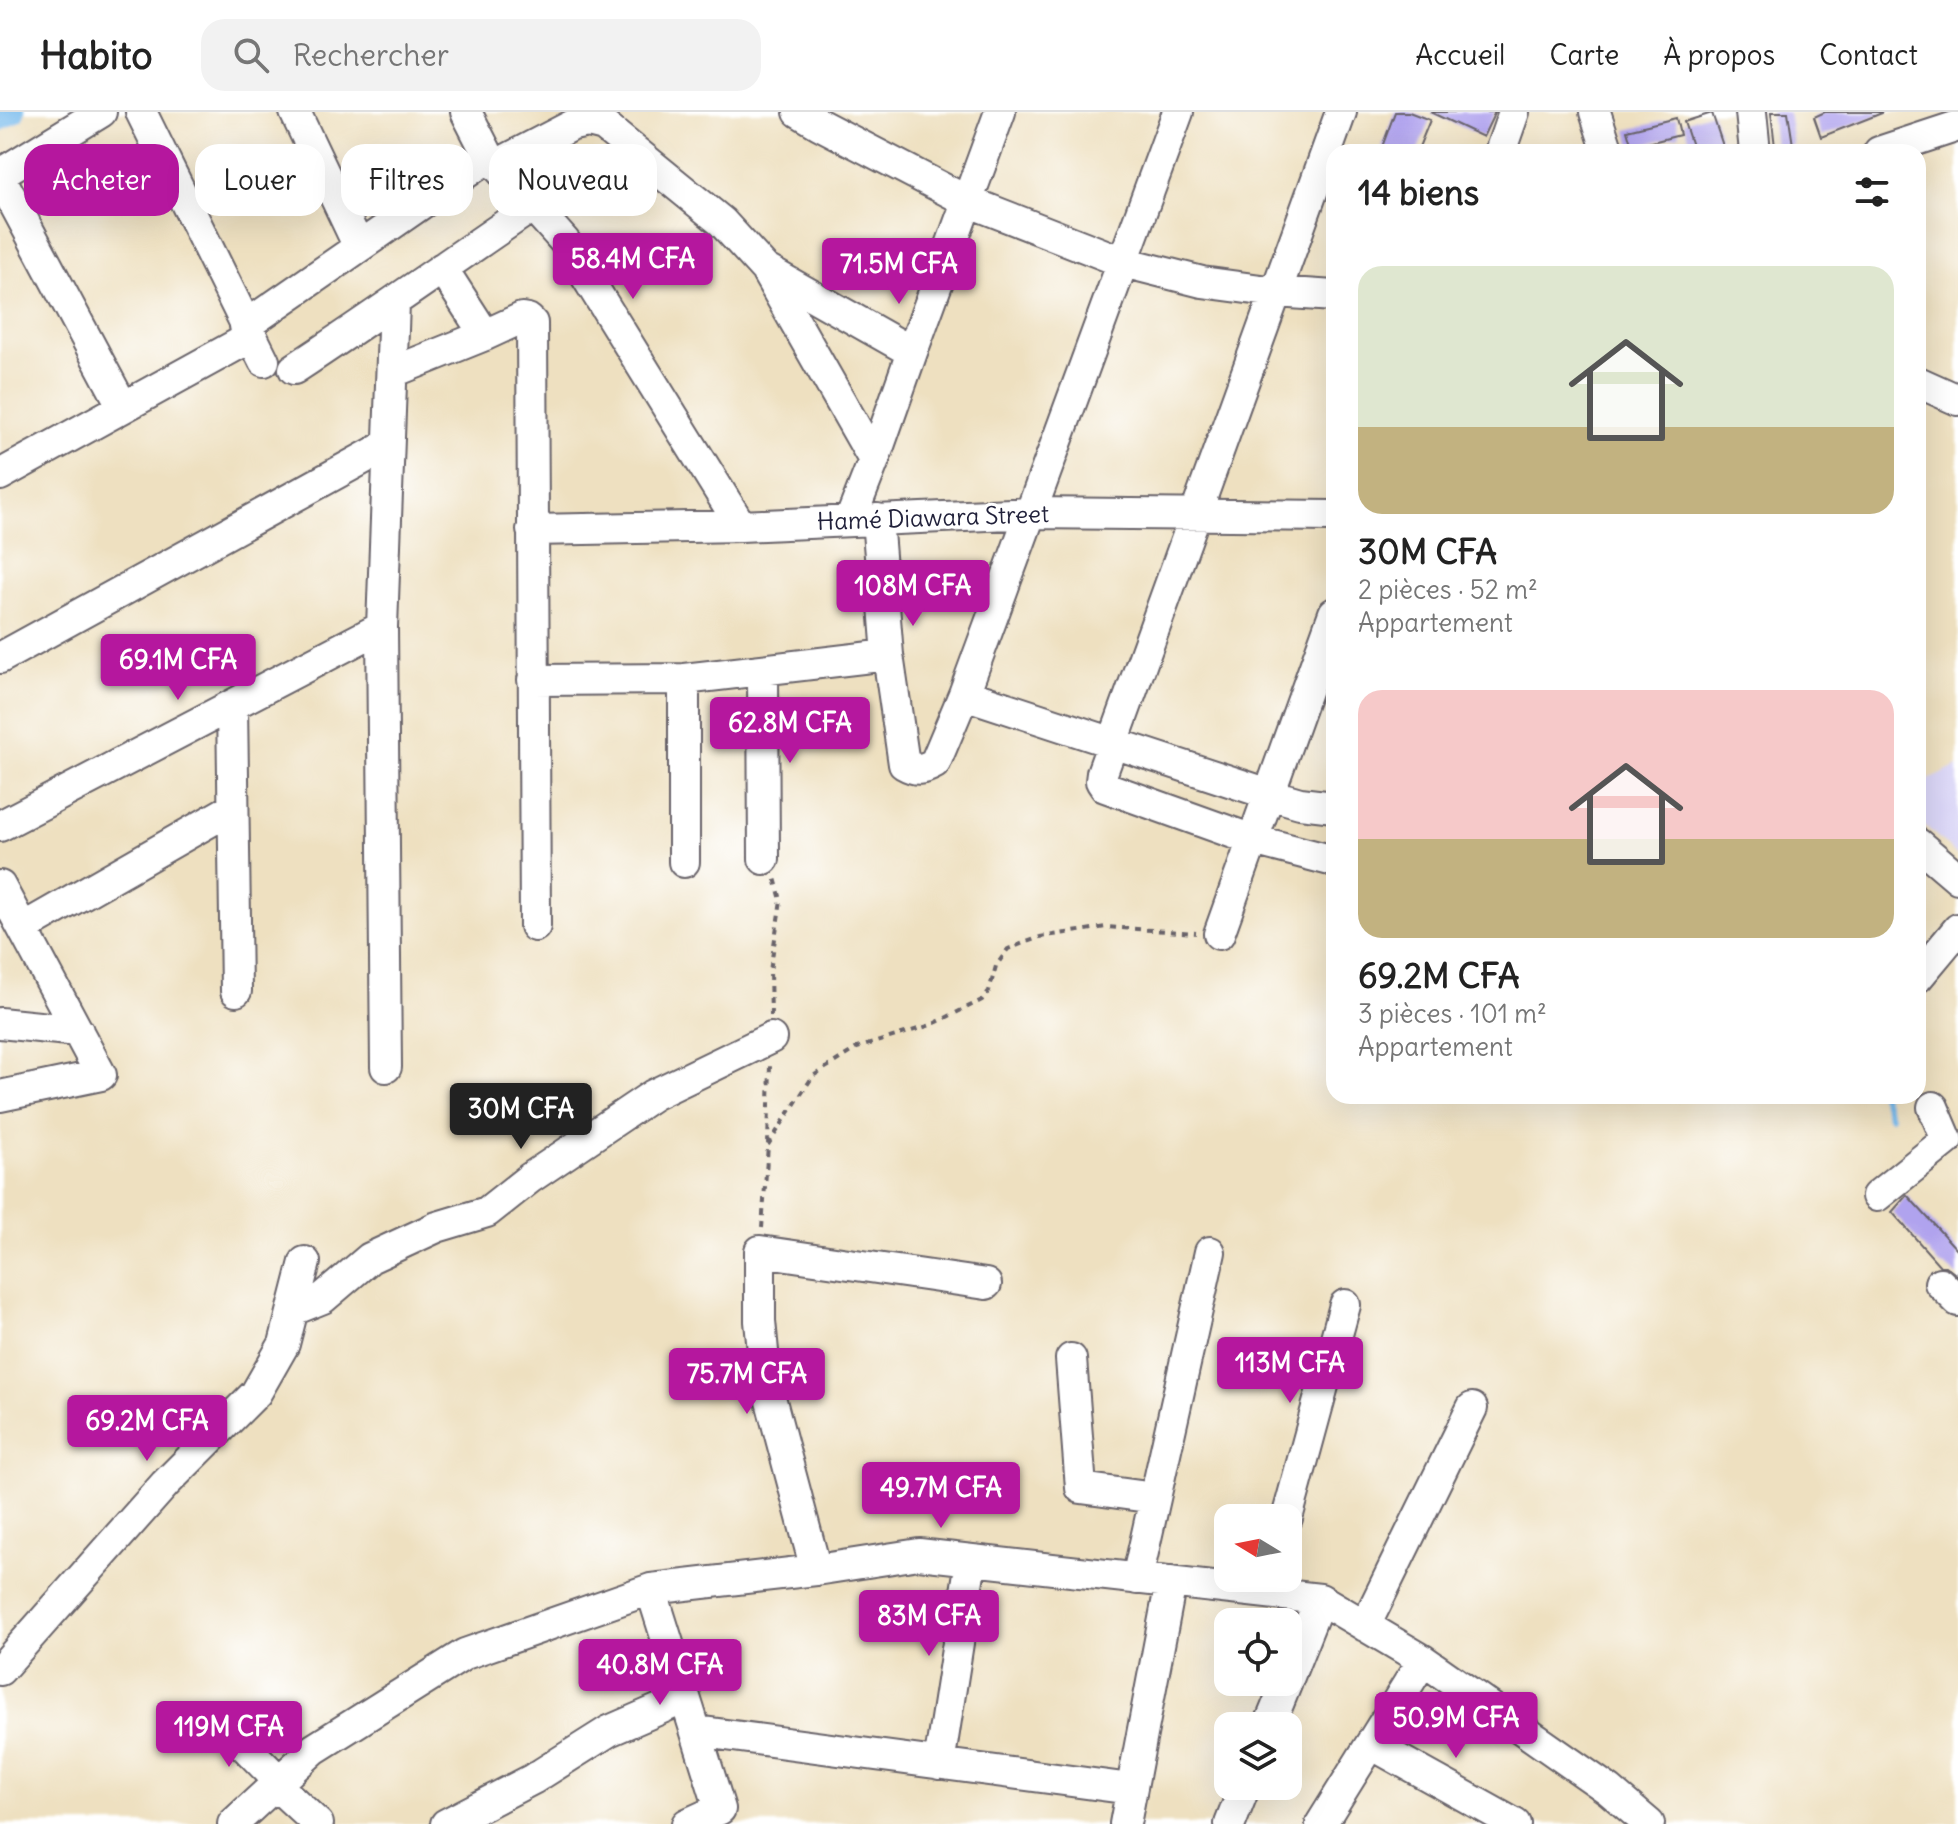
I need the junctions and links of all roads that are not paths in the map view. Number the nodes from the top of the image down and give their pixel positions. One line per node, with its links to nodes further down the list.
1 (101, 112): 23 (street)
2 (141, 112): 35 (street)
3 (295, 112): 27 (street)
4 (466, 112): 21 (street)
5 (1000, 112): 24 (street)
6 (1178, 112): 28 (street)
7 (1341, 112): 15 (street)
8 (1514, 112): 16 (street)
9 (1595, 112): 17 (street)
10 (1751, 112): 18 (street)
11 (814, 116): 24 (street)
12 (610, 119): 14 (street); 30 (street)
13 (1958, 126): 19 (street)
14 (530, 144)
15 (1329, 144)
16 (1503, 144)
17 (1605, 144)
18 (1754, 144)
19 (1903, 144)
20 (1326, 154): 31 (street)
21 (489, 155)
22 (489, 163): 27 (street)
23 (0, 175): 43 (street)
24 (967, 201): 28 (street); 36 (street)
25 (518, 216): 29 (street)
26 (542, 216): 51 (street)
27 (359, 247): 35 (street)
28 (1123, 262): 31 (street); 47 (street)
29 (442, 268): 33 (street); 34 (street)
30 (765, 269): 36 (street); 45 (street)
31 (1276, 292): 32 (street); 48 (street)
32 (1326, 295)
33 (394, 303): 37 (street); 38 (street)
34 (485, 335): 38 (street); 52 (street)
35 (253, 341): 43 (street)
36 (912, 352): 45 (street)
37 (294, 369)
38 (393, 372): 44 (street)
39 (1958, 372): 40 (street)
40 (1926, 382)
41 (1926, 387): 42 (street)
42 (1958, 400)
43 (123, 407): 46 (street)
44 (388, 445): 53 (street); 56 (street)
45 (874, 460): 50 (street)
46 (0, 475)
47 (1031, 513): 48 (street, Hamé Diawara Street); 50 (street, Hamé Diawara Street); 60 (street)
48 (1195, 514): 49 (street, Hamé Diawara Street); 62 (street)
49 (1326, 516)
50 (864, 520): 51 (street, Hamé Diawara Street); 55 (street)
51 (741, 526): 52 (street, Hamé Diawara Street)
52 (532, 530): 59 (street)
53 (382, 627): 61 (street); 83 (street)
54 (1326, 635): 63 (street)
55 (888, 655): 57 (street); 60 (street)
56 (0, 658)
57 (763, 671): 58 (street); 69 (street)
58 (684, 679): 59 (street); 71 (street)
59 (533, 680): 74 (street)
60 (964, 694): 62 (street)
61 (232, 705): 65 (street); 66 (street)
62 (1113, 743): 63 (street); 67 (street)
63 (1269, 794): 64 (street); 67 (street)
64 (1326, 806)
65 (233, 808): 75 (street); 79 (street)
66 (0, 826)
67 (1253, 840): 70 (street); 77 (street)
68 (1926, 851): 72 (street)
69 (764, 859)
70 (1326, 859)
71 (684, 862)
72 (1958, 878)
73 (0, 886): 75 (street)
74 (535, 926)
75 (23, 928): 81 (street)
76 (1958, 929): 78 (street)
77 (1219, 934)
78 (1926, 967)
79 (236, 991)
80 (0, 1023): 81 (street)
81 (78, 1031): 84 (street)
82 (771, 1038): 91 (street)
83 (386, 1067)
84 (0, 1096)
85 (1943, 1115): 86 (street)
86 (1877, 1196)
87 (1210, 1252): 94 (street)
88 (305, 1262): 91 (street)
89 (986, 1284): 97 (street)
90 (1345, 1305): 95 (street)
91 (293, 1310): 107 (street)
92 (1071, 1359): 94 (street)
93 (1472, 1408): 104 (street)
94 (1155, 1498): 98 (street)
95 (1291, 1504)
96 (971, 1560): 97 (street); 98 (street); 112 (street)
97 (816, 1570): 101 (street)
98 (1137, 1579): 99 (street)
99 (1171, 1582): 100 (street); 114 (street)
100 (1214, 1584)
101 (651, 1589): 108 (street); 113 (street)
102 (1293, 1592): 103 (street)
103 (1320, 1599): 104 (street); 105 (street)
104 (1365, 1626): 106 (street)
105 (1302, 1643)
106 (1423, 1660): 111 (street); 124 (street)
107 (0, 1670)
108 (685, 1698): 110 (street); 118 (street)
109 (218, 1719): 113 (street)
110 (696, 1731): 112 (street); 119 (street)
111 (1371, 1744): 122 (street); 123 (street)
112 (939, 1764): 114 (street)
113 (277, 1783): 116 (street); 117 (street)
114 (1131, 1789): 120 (street)
115 (1239, 1800): 121 (street)
116 (233, 1824)
117 (318, 1824)
118 (446, 1824)
119 (687, 1824)
120 (1125, 1824)
121 (1230, 1824)
122 (1321, 1824)
123 (1515, 1824)
124 (1649, 1824)

